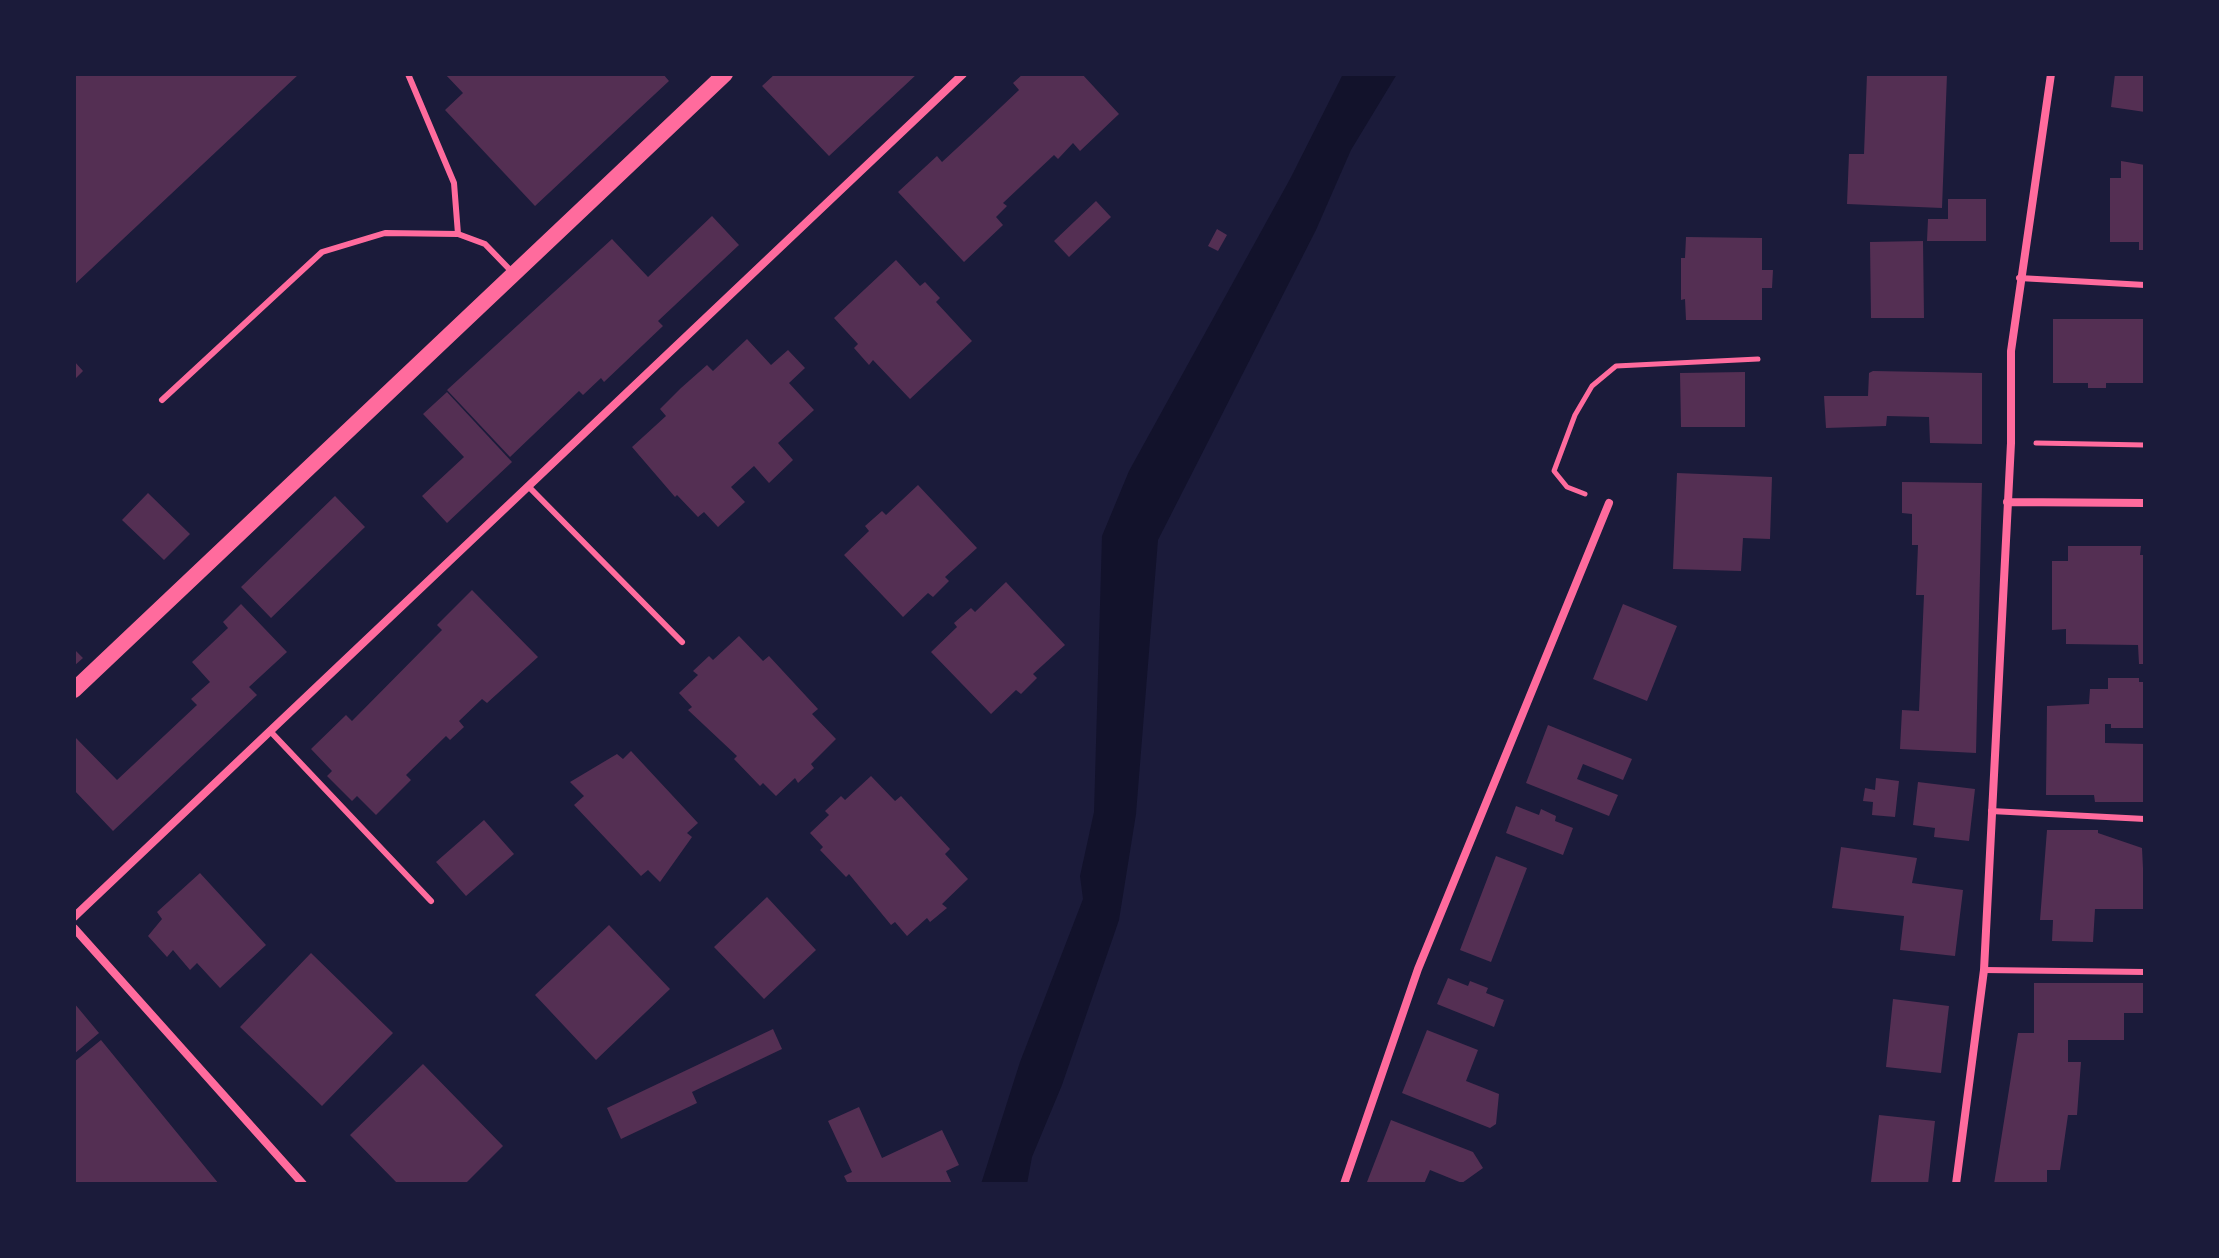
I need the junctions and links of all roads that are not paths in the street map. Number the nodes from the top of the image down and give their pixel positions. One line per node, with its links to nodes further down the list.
1 (408, 74): 5 (lane)
2 (725, 74): 6 (main road)
3 (963, 74): 10 (street)
4 (2051, 74): 7 (street)
5 (458, 234): 6 (lane); 9 (lane)
6 (514, 274): 15 (main road)
7 (2019, 278): 8 (lane); 11 (street)
8 (2145, 285)
9 (162, 400)
10 (528, 486): 14 (lane); 16 (street)
11 (2007, 502): 13 (street); 17 (street)
12 (1609, 503): 25 (street)
13 (2145, 503)
14 (682, 642)
15 (74, 690)
16 (270, 731): 19 (lane); 20 (street)
17 (1991, 811): 18 (lane); 22 (street)
18 (2145, 819)
19 (431, 901)
20 (74, 917)
21 (74, 928): 24 (street)
22 (1984, 970): 23 (lane); 26 (street)
23 (2145, 972)
24 (303, 1184)
25 (1344, 1184)
26 (1956, 1184)

